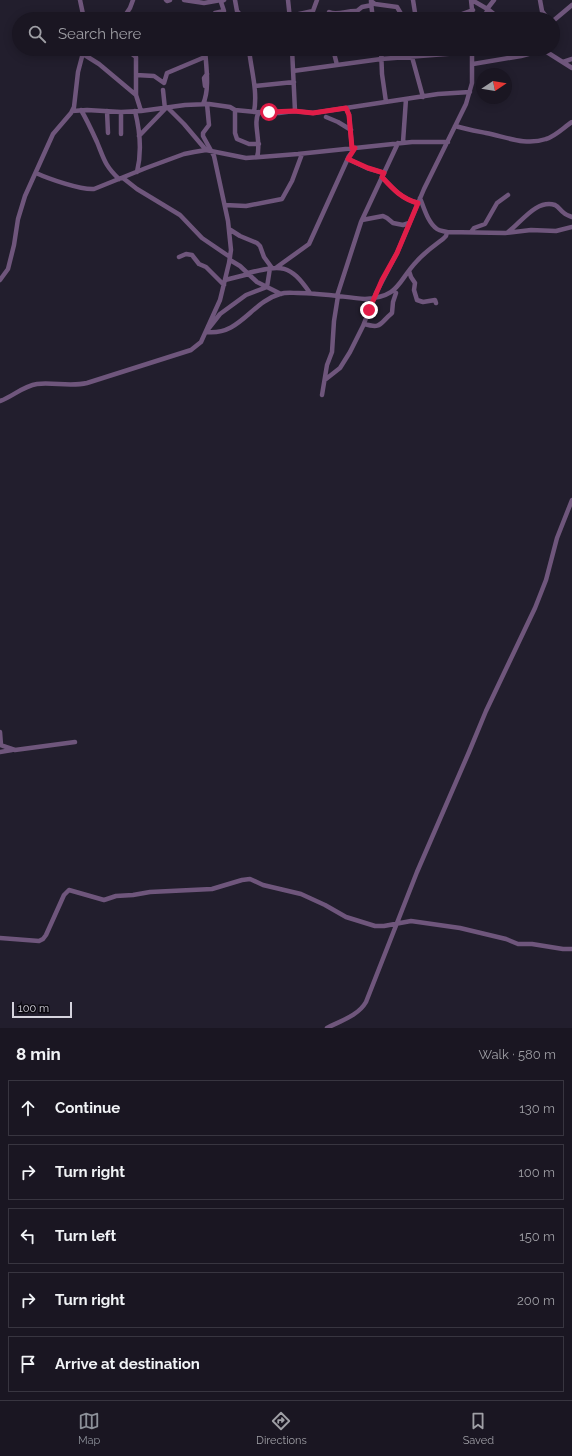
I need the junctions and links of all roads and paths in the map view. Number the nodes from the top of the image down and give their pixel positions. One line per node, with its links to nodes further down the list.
1 (80, 0): 20 (street)
2 (133, 0): 21 (street)
3 (166, 0): 4 (street)
4 (170, 0)
5 (184, 0): 6 (street)
6 (221, 0)
7 (224, 0): 22 (street)
8 (235, 0): 23 (street)
9 (288, 0): 24 (street)
10 (317, 0): 19 (street)
11 (413, 0): 30 (street)
12 (471, 0): 17 (street); 18 (street)
13 (494, 0): 17 (street)
14 (540, 0): 34 (street)
15 (370, 3): 28 (street); 29 (street)
16 (572, 5): 35 (street)
17 (487, 9): 32 (street); 33 (street)
18 (473, 10): 31 (street)
19 (313, 11): 25 (street)
20 (83, 12)
21 (127, 12)
22 (220, 12)
23 (238, 12)
24 (290, 12)
25 (308, 12)
26 (345, 12): 27 (street)
27 (357, 12)
28 (357, 12)
29 (400, 12)
30 (415, 12)
31 (467, 12)
32 (486, 12)
33 (491, 12)
34 (543, 12)
35 (560, 15)
36 (83, 56): 69 (street)
37 (90, 56): 60 (street)
38 (134, 56): 55 (street)
39 (250, 56): 57 (street)
40 (292, 56): 54 (street)
41 (334, 56): 52 (street)
42 (419, 56): 47 (street)
43 (472, 56): 51 (street)
44 (521, 56): 51 (street)
45 (554, 56): 50 (street)
46 (205, 57): 55 (street); 64 (street)
47 (412, 57): 48 (street); 61 (street)
48 (381, 59): 52 (street); 63 (street)
49 (572, 59): 50 (street)
50 (563, 62): 53 (street)
51 (473, 64): 59 (street)
52 (336, 65): 54 (street)
53 (572, 68)
54 (293, 71): 56 (street)
55 (136, 75): 60 (street)
56 (294, 82): 57 (street); 73 (street)
57 (255, 86): 75 (street)
58 (164, 90): 65 (street)
59 (470, 92): 61 (street); 78 (street)
60 (136, 95): 72 (street)
61 (423, 97): 62 (street)
62 (406, 99): 63 (street); 84 (street)
63 (386, 102): 66 (street)
64 (205, 104): 65 (street); 68 (street); 88 (street)
65 (167, 108): 72 (street); 82 (street); 87 (street)
66 (346, 108): 73 (street); 79 (street)
67 (81, 110): 69 (street); 70 (street); 95 (street)
68 (236, 110): 75 (street); 85 (street)
69 (72, 111): 93 (street)
70 (107, 111): 74 (street); 80 (street)
71 (135, 111): 72 (street); 74 (street); 82 (street)
72 (141, 111)
73 (295, 111): 75 (street)
74 (121, 112): 81 (street)
75 (257, 112): 85 (street)
76 (326, 117): 79 (street)
77 (572, 122): 78 (street)
78 (455, 126): 83 (street)
79 (351, 130): 86 (street)
80 (108, 133)
81 (122, 134)
82 (139, 136): 92 (street)
83 (448, 142): 84 (street); 97 (street)
84 (401, 143): 86 (street); 94 (street)
85 (259, 144): 90 (street)
86 (354, 148): 89 (street); 91 (street)
87 (206, 150): 88 (street); 92 (street)
88 (212, 151): 90 (street); 99 (street)
89 (302, 154): 90 (street); 99 (street)
90 (257, 157)
91 (348, 159): 94 (street); 110 (street)
92 (137, 172): 95 (street)
93 (36, 173): 95 (street); 114 (street)
94 (383, 175): 98 (street); 101 (street)
95 (121, 179): 109 (street)
96 (508, 195): 106 (street)
97 (420, 198): 98 (street); 105 (street)
98 (418, 203): 102 (street)
99 (225, 205): 104 (street)
100 (572, 217): 107 (street)
101 (362, 220): 102 (street); 121 (street)
102 (409, 223): 122 (street)
103 (572, 228): 107 (street)
104 (229, 229): 109 (street); 111 (street)
105 (446, 232): 106 (street); 112 (street)
106 (471, 232): 107 (street)
107 (507, 233)
108 (179, 256): 116 (street)
109 (230, 259): 113 (street); 115 (street)
110 (277, 267): 111 (street); 118 (street)
111 (271, 268): 113 (street); 117 (street)
112 (409, 271): 122 (street); 123 (street)
113 (249, 274): 115 (street); 117 (street)
114 (0, 280)
115 (225, 280): 116 (street)
116 (224, 285): 125 (street)
117 (267, 287): 120 (street); 125 (street)
118 (310, 293): 120 (street); 121 (street)
119 (396, 293): 124 (street)
120 (281, 294): 125 (street)
121 (338, 296): 122 (street); 126 (street)
122 (374, 298): 124 (street)
123 (436, 303)
124 (364, 324): 126 (street)
125 (206, 332): 128 (street)
126 (326, 379): 127 (street)
127 (322, 395)
128 (0, 401)
129 (572, 500): 135 (street)
130 (0, 732): 132 (street)
131 (75, 742): 133 (street)
132 (0, 745): 133 (street)
133 (13, 750): 134 (street)
134 (0, 752)
135 (396, 924): 136 (street); 137 (street); 138 (street)
136 (0, 938)
137 (572, 948)
138 (327, 1028)

